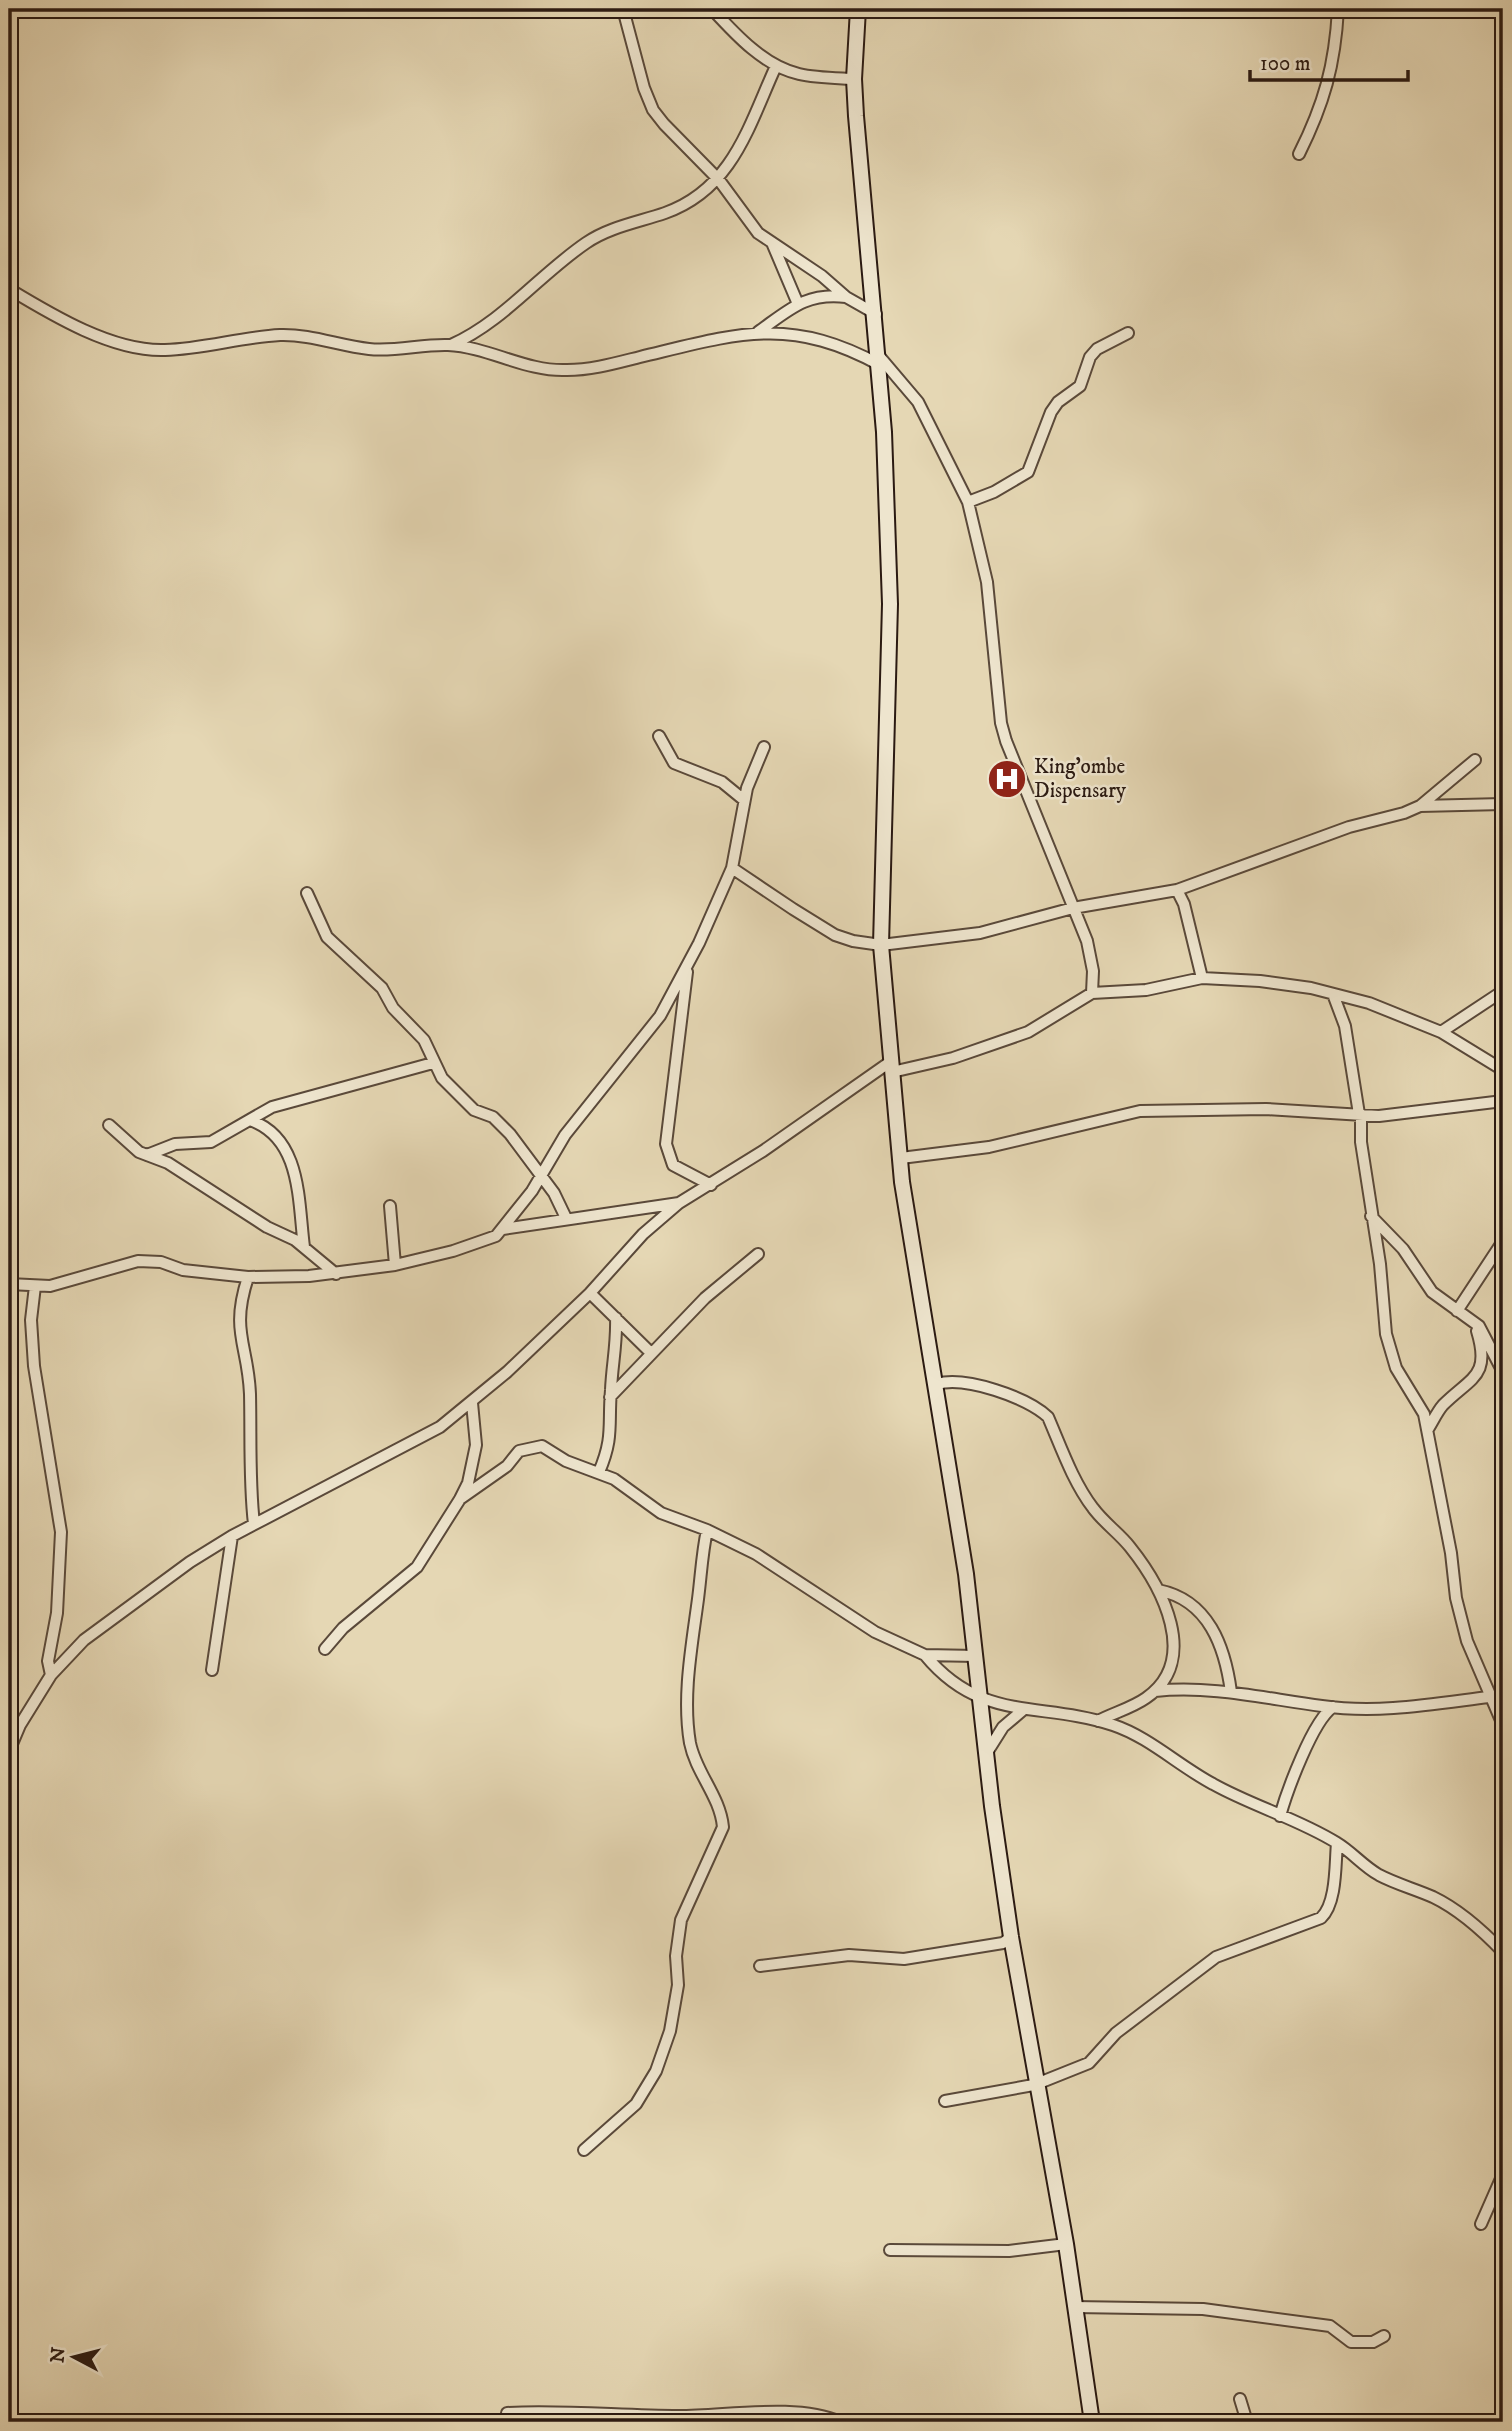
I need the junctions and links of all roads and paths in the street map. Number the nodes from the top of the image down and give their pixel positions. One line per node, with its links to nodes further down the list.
1 (623, 9): 8 (street)
2 (712, 9): 5 (street)
3 (858, 9): 6 (street)
4 (1338, 9): 7 (street)
5 (776, 66): 6 (street); 8 (street)
6 (854, 79): 13 (street)
7 (1299, 154)
8 (719, 180): 9 (street); 16 (street)
9 (772, 244): 11 (street); 12 (street)
10 (9, 289): 16 (street)
11 (846, 298): 12 (street); 13 (street)
12 (798, 304): 15 (street)
13 (876, 314): 17 (street)
14 (1128, 332): 18 (street)
15 (756, 333): 16 (street); 17 (street)
16 (451, 345)
17 (880, 361): 18 (street); 29 (street)
18 (968, 502): 28 (street)
19 (659, 736): 22 (street)
20 (764, 747): 22 (street)
21 (1475, 760): 24 (street)
22 (744, 800): 25 (street)
23 (1503, 804): 24 (street)
24 (1420, 806): 26 (street)
25 (732, 868): 29 (street); 30 (street)
26 (1177, 890): 28 (street); 31 (street)
27 (307, 893): 36 (street)
28 (1073, 908): 29 (street); 33 (street)
29 (881, 945): 37 (street)
30 (689, 963): 45 (street); 46 (street)
31 (1202, 978): 33 (street); 34 (street)
32 (1503, 991): 35 (street)
33 (1092, 993): 37 (street)
34 (1333, 994): 35 (street); 40 (street)
35 (1441, 1032): 38 (street)
36 (433, 1063): 41 (street); 45 (street)
37 (891, 1067): 44 (street); 46 (street)
38 (1503, 1070)
39 (1503, 1101): 40 (street)
40 (1360, 1114): 44 (street); 49 (street)
41 (250, 1120): 43 (street); 53 (street)
42 (109, 1125): 43 (street)
43 (147, 1155): 53 (street)
44 (901, 1158): 66 (street)
45 (541, 1175): 50 (street); 51 (street)
46 (711, 1185): 47 (street)
47 (679, 1203): 50 (street); 60 (street)
48 (390, 1206): 55 (street)
49 (1371, 1216): 61 (street); 69 (street)
50 (566, 1218): 51 (street)
51 (503, 1229): 55 (street)
52 (1503, 1241): 61 (street)
53 (304, 1247): 56 (street)
54 (758, 1254): 64 (street)
55 (395, 1265): 56 (street)
56 (336, 1274): 57 (street)
57 (248, 1277): 59 (street); 72 (street)
58 (9, 1284): 59 (street)
59 (35, 1286): 80 (street)
60 (590, 1293): 62 (street); 68 (street)
61 (1457, 1311): 63 (street)
62 (616, 1318): 64 (street); 67 (street)
63 (1473, 1321): 65 (street); 69 (street)
64 (650, 1352): 67 (street)
65 (1503, 1372)
66 (937, 1384): 75 (street); 78 (street)
67 (610, 1397): 70 (street)
68 (472, 1402): 71 (street); 72 (street)
69 (1428, 1429): 83 (street)
70 (600, 1472): 71 (street); 73 (street)
71 (460, 1499): 76 (street)
72 (254, 1524): 74 (street)
73 (707, 1530): 77 (street); 98 (street)
74 (232, 1536): 79 (street); 80 (street)
75 (1158, 1590): 81 (street); 82 (street)
76 (325, 1649)
77 (925, 1655): 78 (street); 84 (street)
78 (976, 1656): 84 (street)
79 (212, 1670)
80 (51, 1675): 89 (street)
81 (1155, 1691): 82 (street); 87 (street)
82 (1231, 1692): 85 (street)
83 (1489, 1697): 85 (street); 88 (street)
84 (982, 1699): 86 (street); 90 (street)
85 (1333, 1707): 91 (street)
86 (1023, 1710): 87 (street); 90 (street)
87 (1098, 1721): 91 (street)
88 (1503, 1725)
89 (9, 1751)
90 (986, 1754): 93 (street)
91 (1280, 1816): 92 (street)
92 (1337, 1843): 94 (street); 96 (street)
93 (1012, 1937): 95 (street); 96 (street)
94 (1503, 1952)
95 (760, 1966)
96 (1039, 2084): 97 (street); 101 (street)
97 (946, 2101)
98 (584, 2150)
99 (1503, 2174): 100 (street)
100 (1481, 2224)
101 (1066, 2244): 102 (street); 103 (street)
102 (890, 2250)
103 (1074, 2307): 104 (street); 108 (street)
104 (1384, 2336)
105 (1240, 2399): 109 (street)
106 (507, 2413): 107 (street)
107 (840, 2422)
108 (1093, 2422)
109 (1247, 2422)

